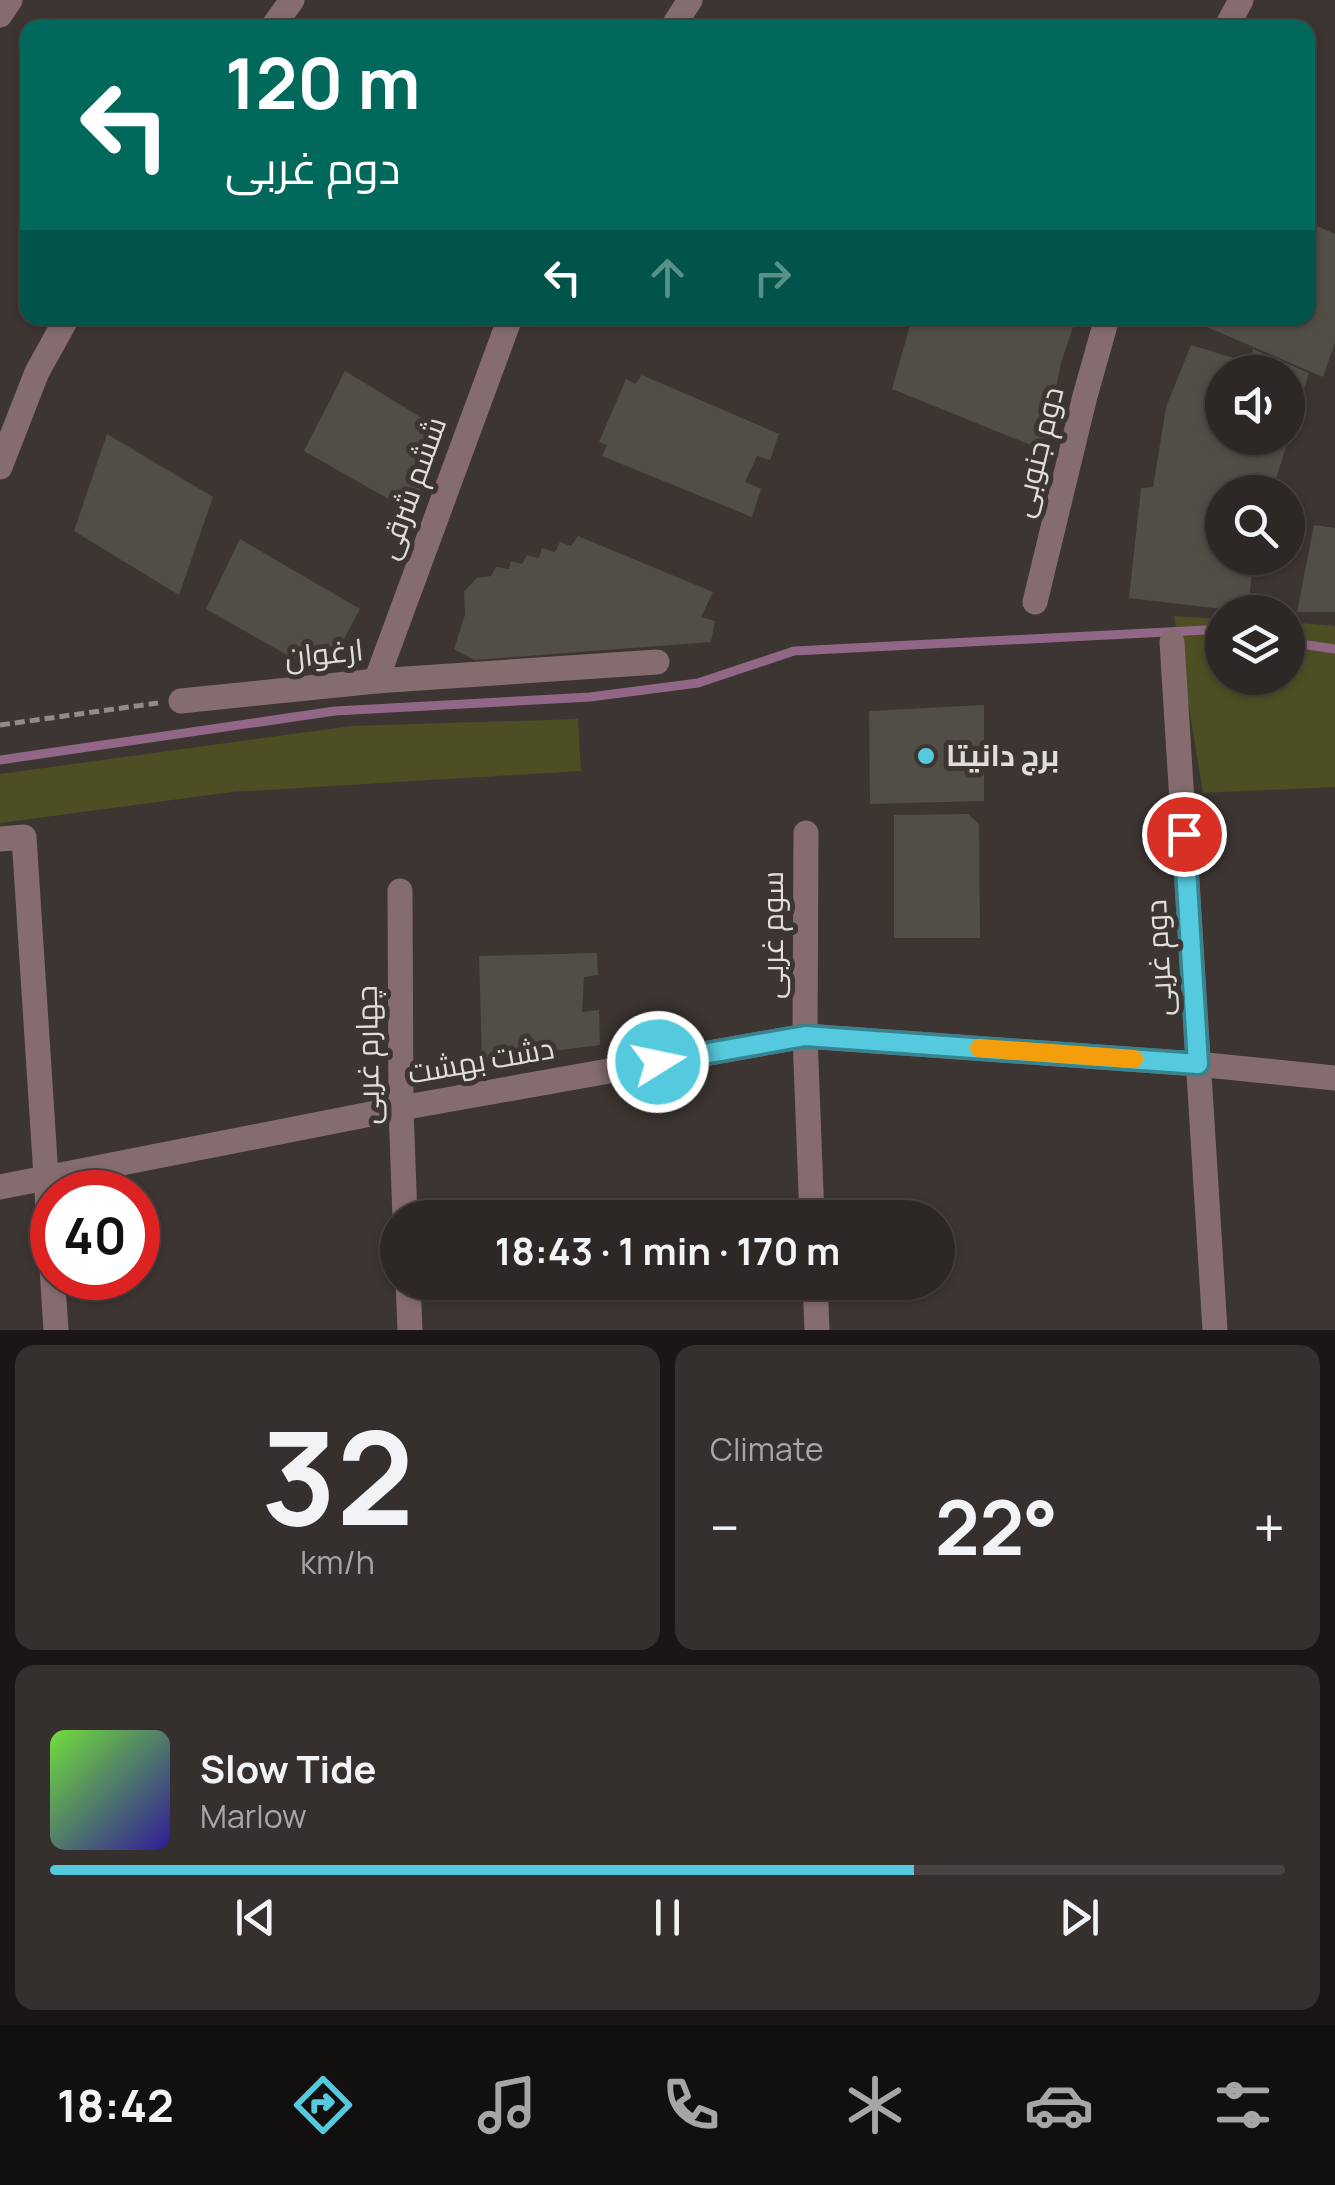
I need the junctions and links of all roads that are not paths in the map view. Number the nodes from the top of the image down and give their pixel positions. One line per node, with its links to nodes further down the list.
1 (10, 0): 2 (street)
2 (0, 15)
3 (62, 325): 6 (street)
4 (507, 325): 10 (street, ششم شرقی)
5 (1105, 325): 7 (street, دوم جنوبی)
6 (0, 468)
7 (1036, 602)
8 (1172, 642): 16 (street, دوم غربی)
9 (656, 662): 10 (street, ارغوان)
10 (376, 681): 11 (street, ارغوان)
11 (181, 701)
12 (806, 833): 15 (street, سوم غربی)
13 (12, 838): 19 (street)
14 (400, 892): 18 (street, چهارم غربی)
15 (805, 1036): 16 (street, دشت بهشت); 18 (street, دشت بهشت); 24 (street, سوم غربی)
16 (1198, 1064): 17 (street, دشت بهشت); 31 (street, دوم غربی)
17 (1335, 1078)
18 (400, 1108): 20 (street, دشت بهشت); 23 (street, چهارم غربی)
19 (44, 1170)
20 (86, 1170)
21 (30, 1181): 22 (street, دشت بهشت)
22 (0, 1187)
23 (404, 1200)
24 (811, 1200)
25 (54, 1300): 28 (street)
26 (409, 1300): 29 (street)
27 (816, 1300): 30 (street)
28 (56, 1330)
29 (410, 1330)
30 (817, 1330)
31 (1214, 1330)

